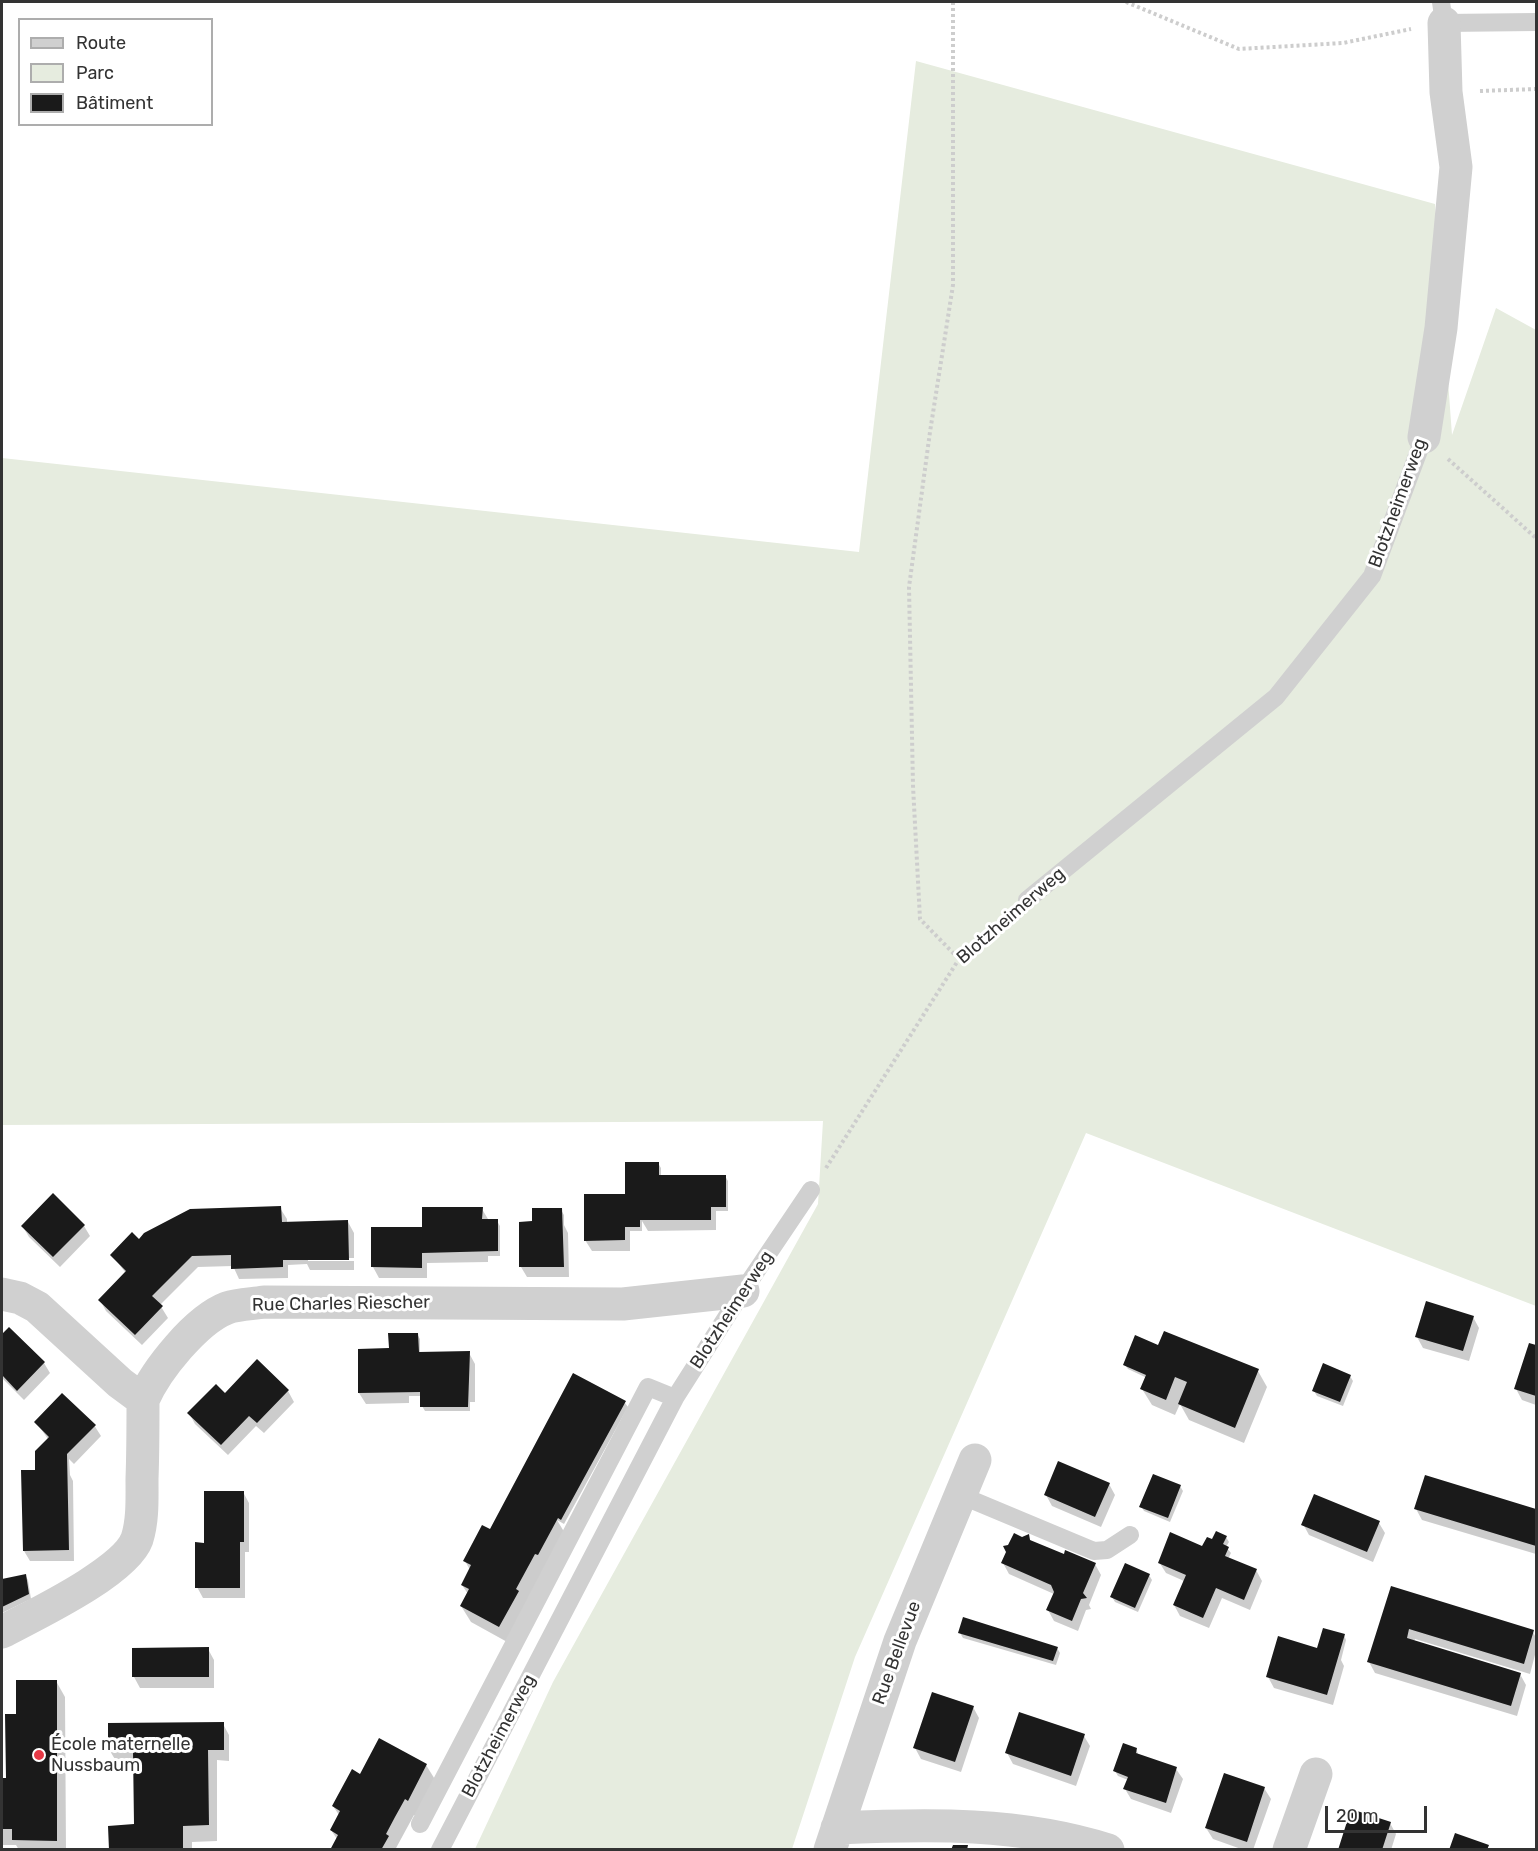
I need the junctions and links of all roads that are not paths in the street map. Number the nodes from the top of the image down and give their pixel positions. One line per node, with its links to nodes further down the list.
1 (1443, 12): 2 (lane); 3 (street, Blotzheimerweg)
2 (1536, 22)
3 (1424, 437): 4 (lane, Blotzheimerweg)
4 (1027, 900)
5 (811, 1190): 6 (lane, Blotzheimerweg)
6 (743, 1292): 8 (lane, Blotzheimerweg); 9 (street, Rue Charles Riescher)
7 (2, 1294): 9 (street)
8 (675, 1398): 15 (lane); 18 (lane, Blotzheimerweg)
9 (143, 1400): 13 (street, Rue Charles Riescher)
10 (975, 1460): 11 (street, Rue Bellevue)
11 (960, 1495): 12 (lane); 16 (street, Rue Bellevue)
12 (1130, 1535)
13 (2, 1632)
14 (1316, 1774): 20 (street)
15 (420, 1824)
16 (833, 1839): 17 (street)
17 (1004, 1839): 19 (street)
18 (440, 1850)
19 (1108, 1850)
20 (1289, 1850)

